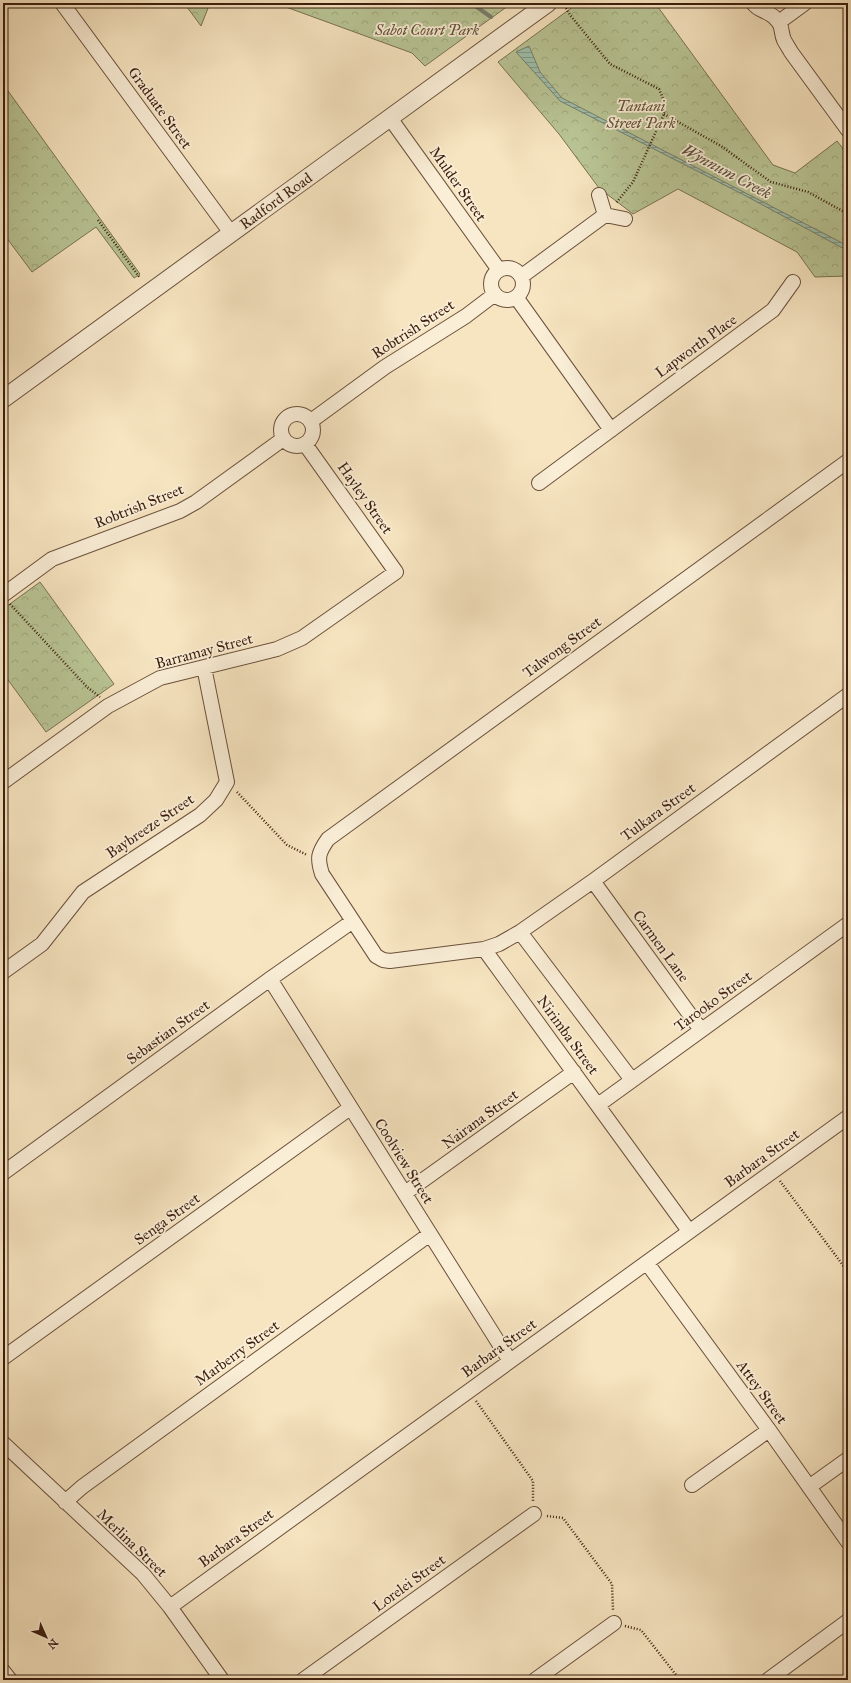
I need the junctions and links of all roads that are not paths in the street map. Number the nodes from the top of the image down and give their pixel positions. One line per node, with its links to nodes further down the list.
1 (62, 3): 11 (street, Graduate Street)
2 (548, 3): 6 (street, Radford Road)
3 (753, 3): 5 (street)
4 (805, 3): 5 (street)
5 (779, 22): 7 (street)
6 (390, 118): 11 (street, Radford Road); 12 (street, Mulder Street)
7 (848, 130)
8 (599, 195): 9 (street)
9 (604, 215): 10 (street); 13 (street)
10 (625, 219)
11 (231, 233): 17 (street, Radford Road)
12 (499, 270): 13 (street); 15 (street)
13 (522, 276): 16 (street)
14 (793, 282): 19 (street, Lapworth Place)
15 (495, 294): 16 (street); 18 (street, Robtrish Street)
16 (516, 297): 19 (street)
17 (3, 399)
18 (311, 421): 20 (street); 21 (street)
19 (611, 430): 23 (street, Lapworth Place)
20 (282, 439): 21 (street); 25 (street, Robtrish Street)
21 (306, 444): 24 (street, Hayley Street)
22 (848, 461): 30 (street, Talwong Street)
23 (539, 483)
24 (396, 572): 26 (street, Barramay Street)
25 (5, 598)
26 (204, 667): 28 (street, Barramay Street); 34 (street, Baybreeze Street)
27 (848, 695): 29 (street, Tulkara Street)
28 (3, 782)
29 (593, 881): 32 (street, Tulkara Street); 36 (street, Carmen Lane)
30 (353, 921): 33 (street); 35 (street, Sebastian Street)
31 (848, 924): 36 (street, Tarooko Street)
32 (520, 932): 33 (street, Tulkara Street); 38 (street, Nirimba Street)
33 (484, 949): 37 (street, Nirimba Street)
34 (3, 972)
35 (270, 979): 40 (street, Coolview Street); 42 (street, Sebastian Street)
36 (701, 1030): 38 (street, Tarooko Street)
37 (574, 1072): 39 (street, Nirimba Street); 43 (street, Nairana Street)
38 (632, 1080): 39 (street, Tarooko Street)
39 (598, 1105): 44 (street, Nirimba Street)
40 (350, 1108): 43 (street, Coolview Street); 47 (street, Senga Street)
41 (848, 1117): 44 (street, Barbara Street)
42 (3, 1173)
43 (405, 1193): 45 (street, Coolview Street)
44 (689, 1231): 46 (street, Barbara Street)
45 (430, 1234): 48 (street, Coolview Street); 54 (street, Marberry Street)
46 (647, 1262): 48 (street, Barbara Street); 49 (street, Attey Street)
47 (3, 1358)
48 (510, 1361): 57 (street, Barbara Street)
49 (769, 1430): 52 (street); 53 (street, Attey Street)
50 (3, 1443): 54 (street, Merlina Street)
51 (848, 1459): 53 (street)
52 (692, 1485)
53 (809, 1487): 56 (street, Attey Street)
54 (65, 1502): 57 (street, Merlina Street)
55 (534, 1514): 63 (street, Lorelei Street)
56 (848, 1542)
57 (170, 1607): 62 (street, Merlina Street)
58 (848, 1621): 65 (street)
59 (614, 1623): 64 (street)
60 (3, 1670): 61 (street)
61 (10, 1680)
62 (222, 1680)
63 (303, 1680)
64 (535, 1680)
65 (768, 1680)

